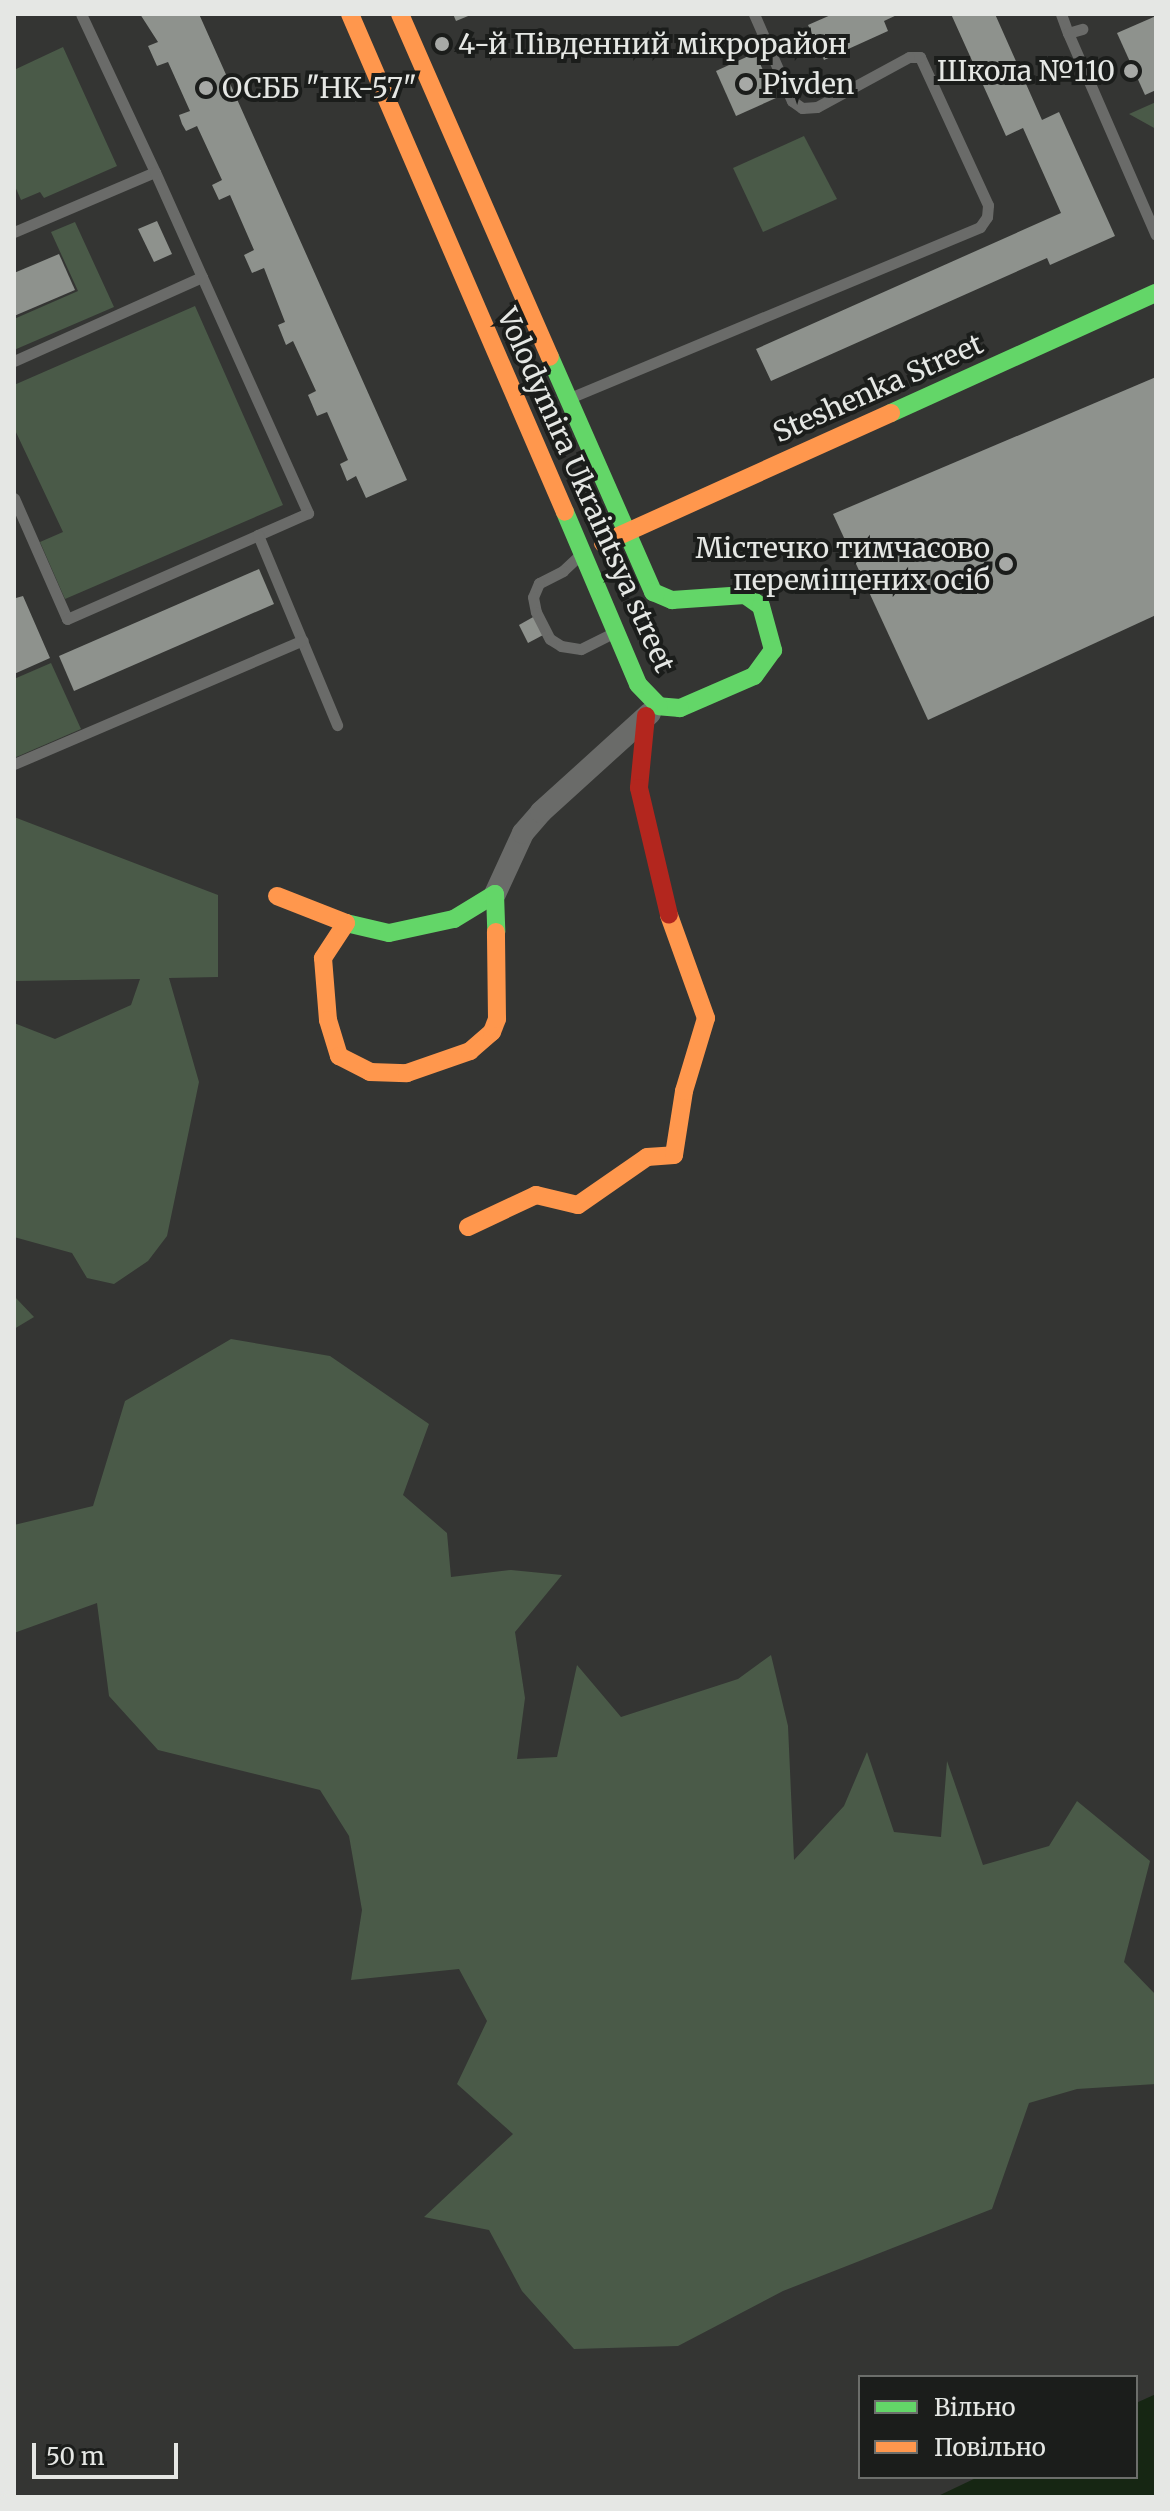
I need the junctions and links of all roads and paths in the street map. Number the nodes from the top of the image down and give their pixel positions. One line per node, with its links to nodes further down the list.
1 (81, 14): 8 (lane)
2 (350, 14): 14 (street, Volodymira Ukraintsya street)
3 (400, 14): 14 (street, Volodymira Ukraintsya street)
4 (754, 14): 14 (lane)
5 (1061, 14): 7 (lane)
6 (1082, 29): 7 (lane)
7 (1068, 33): 10 (lane)
8 (155, 172): 9 (lane); 11 (lane)
9 (14, 232)
10 (1156, 235)
11 (202, 277): 13 (lane); 17 (lane)
12 (1156, 293): 16 (street, Steshenka Street)
13 (14, 361)
14 (544, 409): 16 (street, Volodymira Ukraintsya street); 18 (street, Volodymira Ukraintsya street)
15 (14, 498): 17 (lane)
16 (623, 534): 18 (street, Steshenka Street); 21 (street, Volodymira Ukraintsya street)
17 (258, 535): 20 (lane)
18 (582, 553): 19 (street, Volodymira Ukraintsya street); 19 (lane)
19 (619, 630): 21 (street, Volodymira Ukraintsya street)
20 (303, 640): 22 (lane); 23 (lane)
21 (653, 711): 24 (street); 27 (street)
22 (337, 725)
23 (14, 764)
24 (495, 894): 26 (street); 26 (street)
25 (277, 896): 26 (street)
26 (346, 923)
27 (468, 1227)

